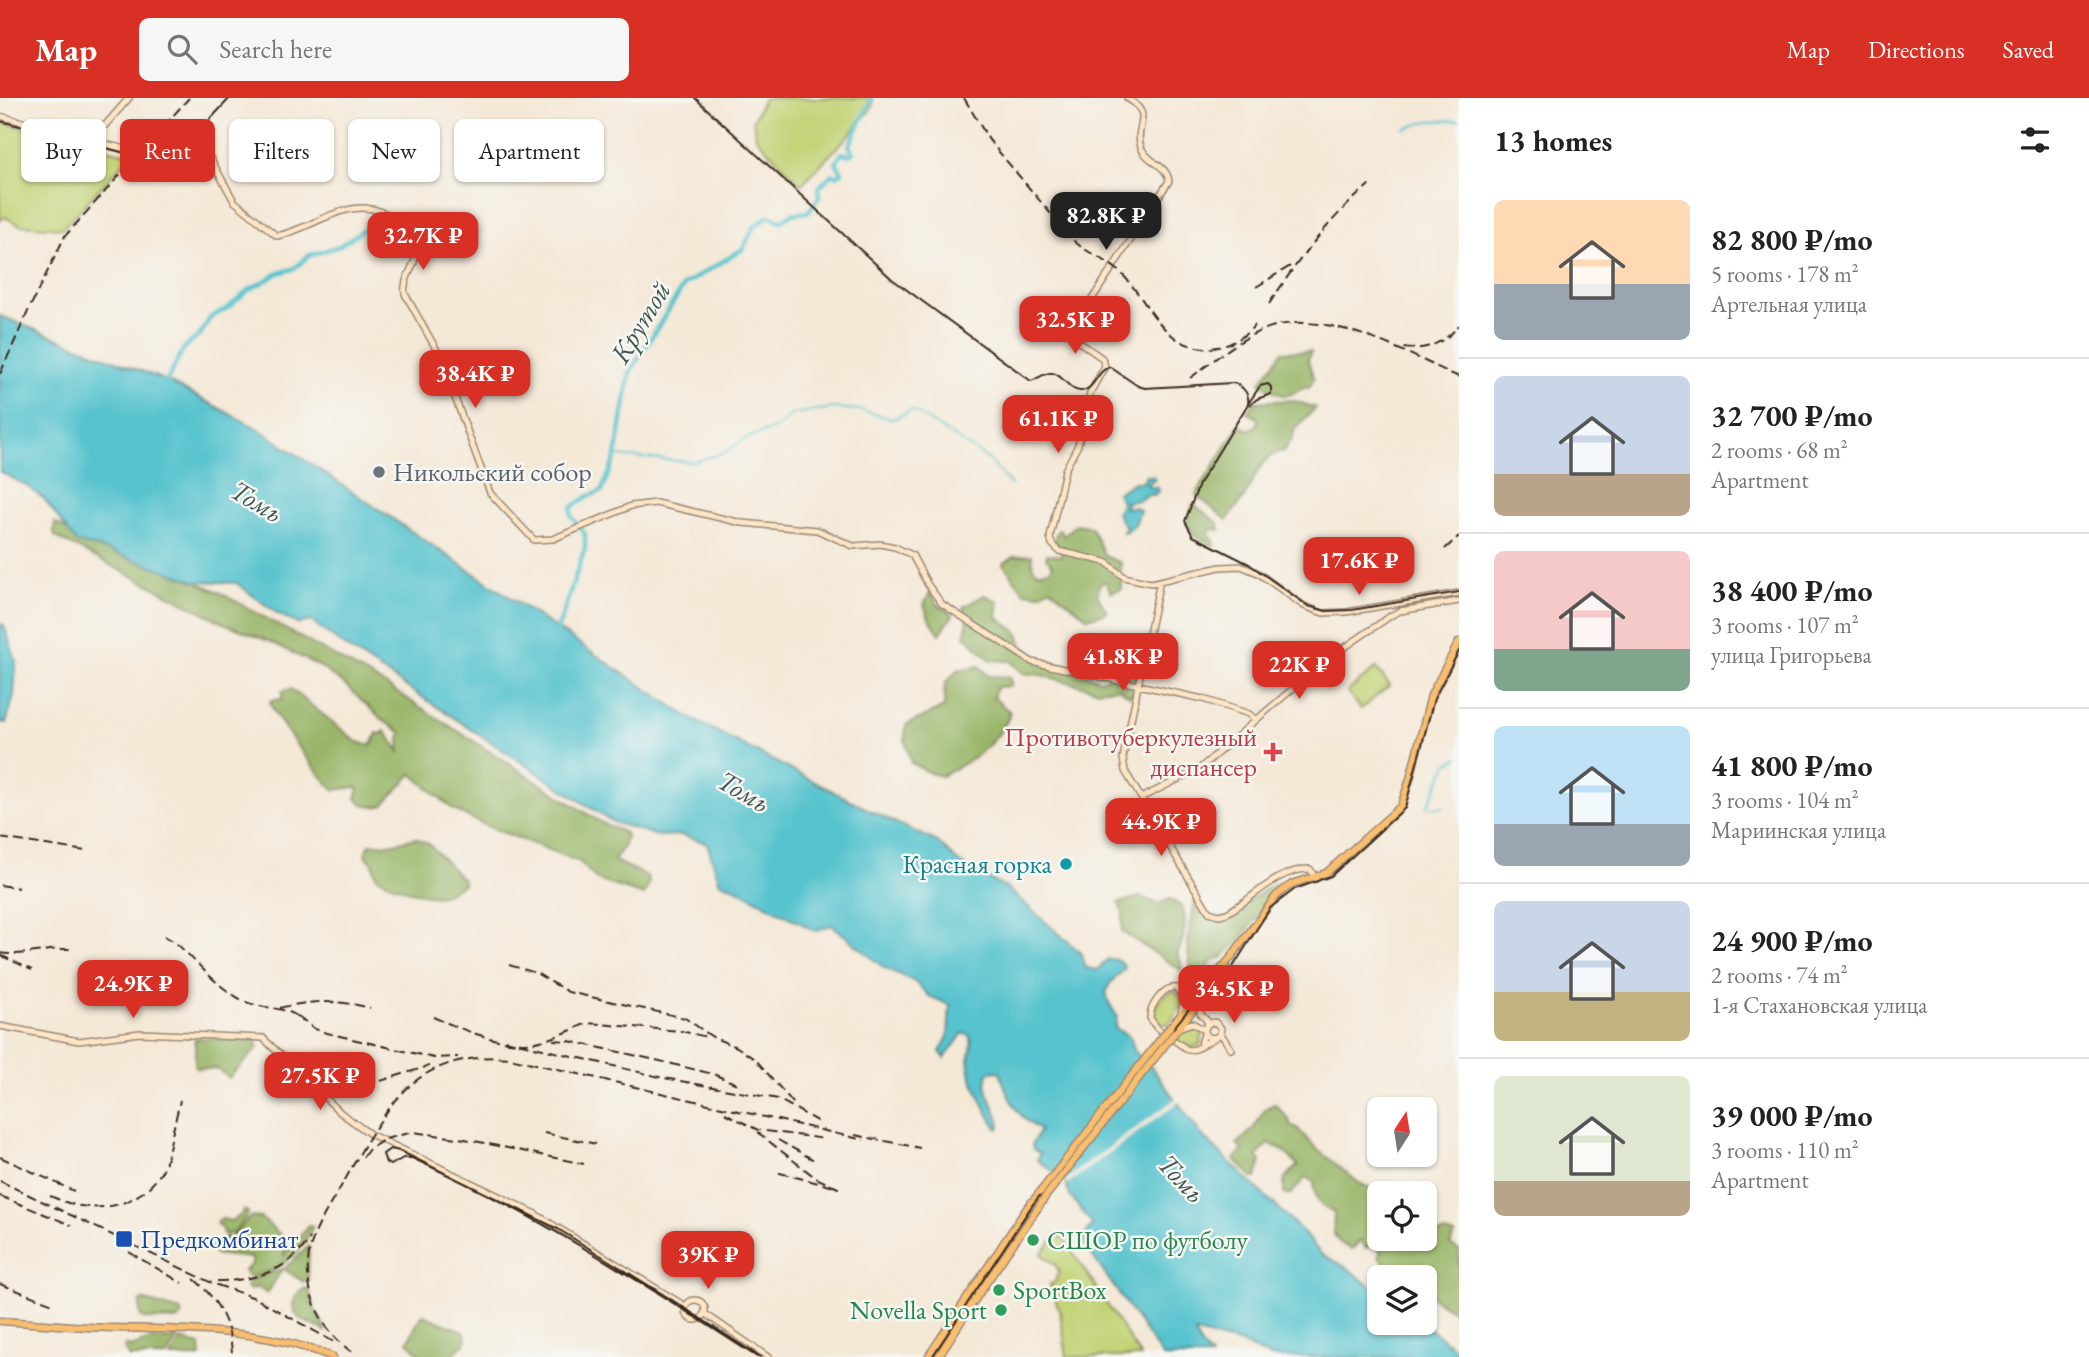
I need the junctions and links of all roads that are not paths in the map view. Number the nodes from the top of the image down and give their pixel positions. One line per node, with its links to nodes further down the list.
1 (129, 98): 5 (main road)
2 (1127, 98): 8 (main road)
3 (0, 116): 4 (main road)
4 (21, 121)
5 (106, 124)
6 (106, 144): 15 (main road, bridge)
7 (1160, 581): 8 (main road); 9 (main road); 12 (main road)
8 (1151, 583): 9 (main road)
9 (1158, 591): 15 (main road)
10 (1459, 593): 12 (main road)
11 (1459, 601): 13 (main road)
12 (1396, 604): 13 (main road)
13 (1400, 611): 16 (main road)
14 (1459, 645): 18 (main road)
15 (1137, 687): 16 (main road); 17 (main road)
16 (1256, 720): 17 (main road)
17 (1141, 798): 18 (main road)
18 (1316, 878): 19 (main road); 21 (main road)
19 (1205, 986): 20 (main road); 22 (main road)
20 (1157, 1000): 22 (main road); 29 (main road)
21 (1200, 1001): 23 (main road); 25 (main road)
22 (1181, 1013): 25 (main road)
23 (1209, 1023): 26 (main road); 27 (main road)
24 (0, 1026): 31 (main road)
25 (1173, 1029): 26 (main road); 30 (main road, bridge)
26 (1205, 1031): 28 (main road); 29 (main road)
27 (1221, 1032): 28 (main road); 28 (main road)
28 (1215, 1038): 29 (main road)
29 (1200, 1047)
30 (1043, 1194): 37 (main road); 38 (main road)
31 (686, 1304): 32 (main road); 32 (main road)
32 (703, 1315): 36 (main road)
33 (0, 1322): 34 (main road); 35 (main road)
34 (326, 1357)
35 (333, 1357)
36 (765, 1357)
37 (928, 1357)
38 (939, 1357)

